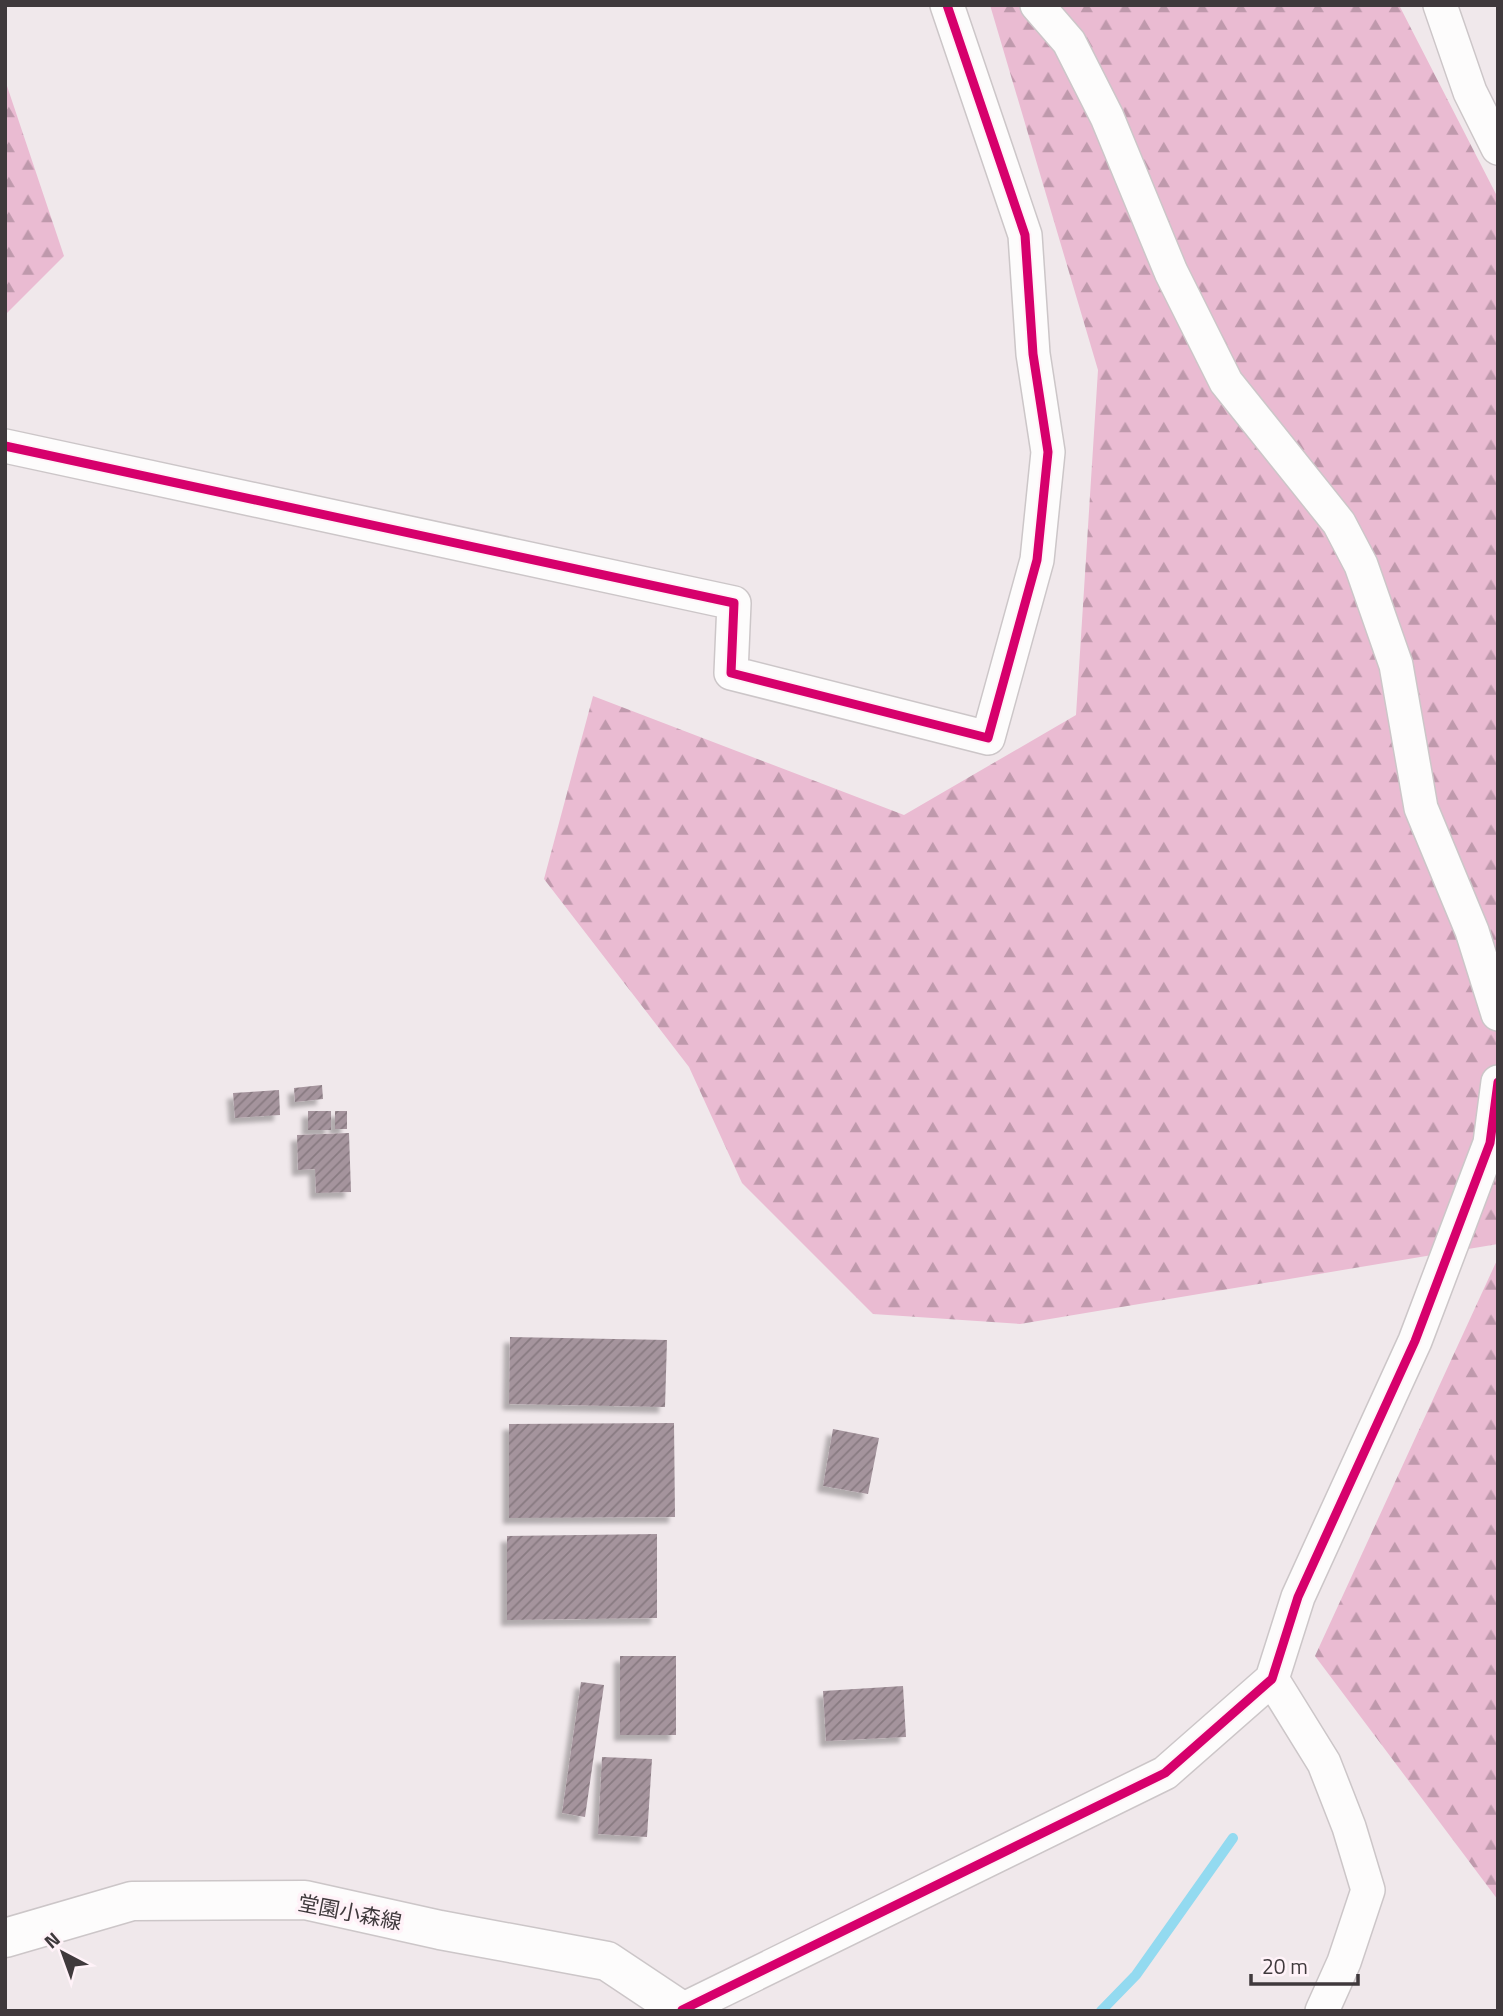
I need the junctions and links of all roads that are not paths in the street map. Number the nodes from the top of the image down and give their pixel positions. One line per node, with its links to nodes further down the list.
1 (947, 5): 5 (street)
2 (1037, 5): 6 (street)
3 (1440, 5): 4 (street)
4 (1498, 148)
5 (5, 446)
6 (1498, 1013)
7 (1498, 1082): 8 (street)
8 (1272, 1679): 10 (street); 11 (street)
9 (5, 1938): 10 (main road, 堂園小森線)
10 (682, 2010)
11 (1322, 2011)

